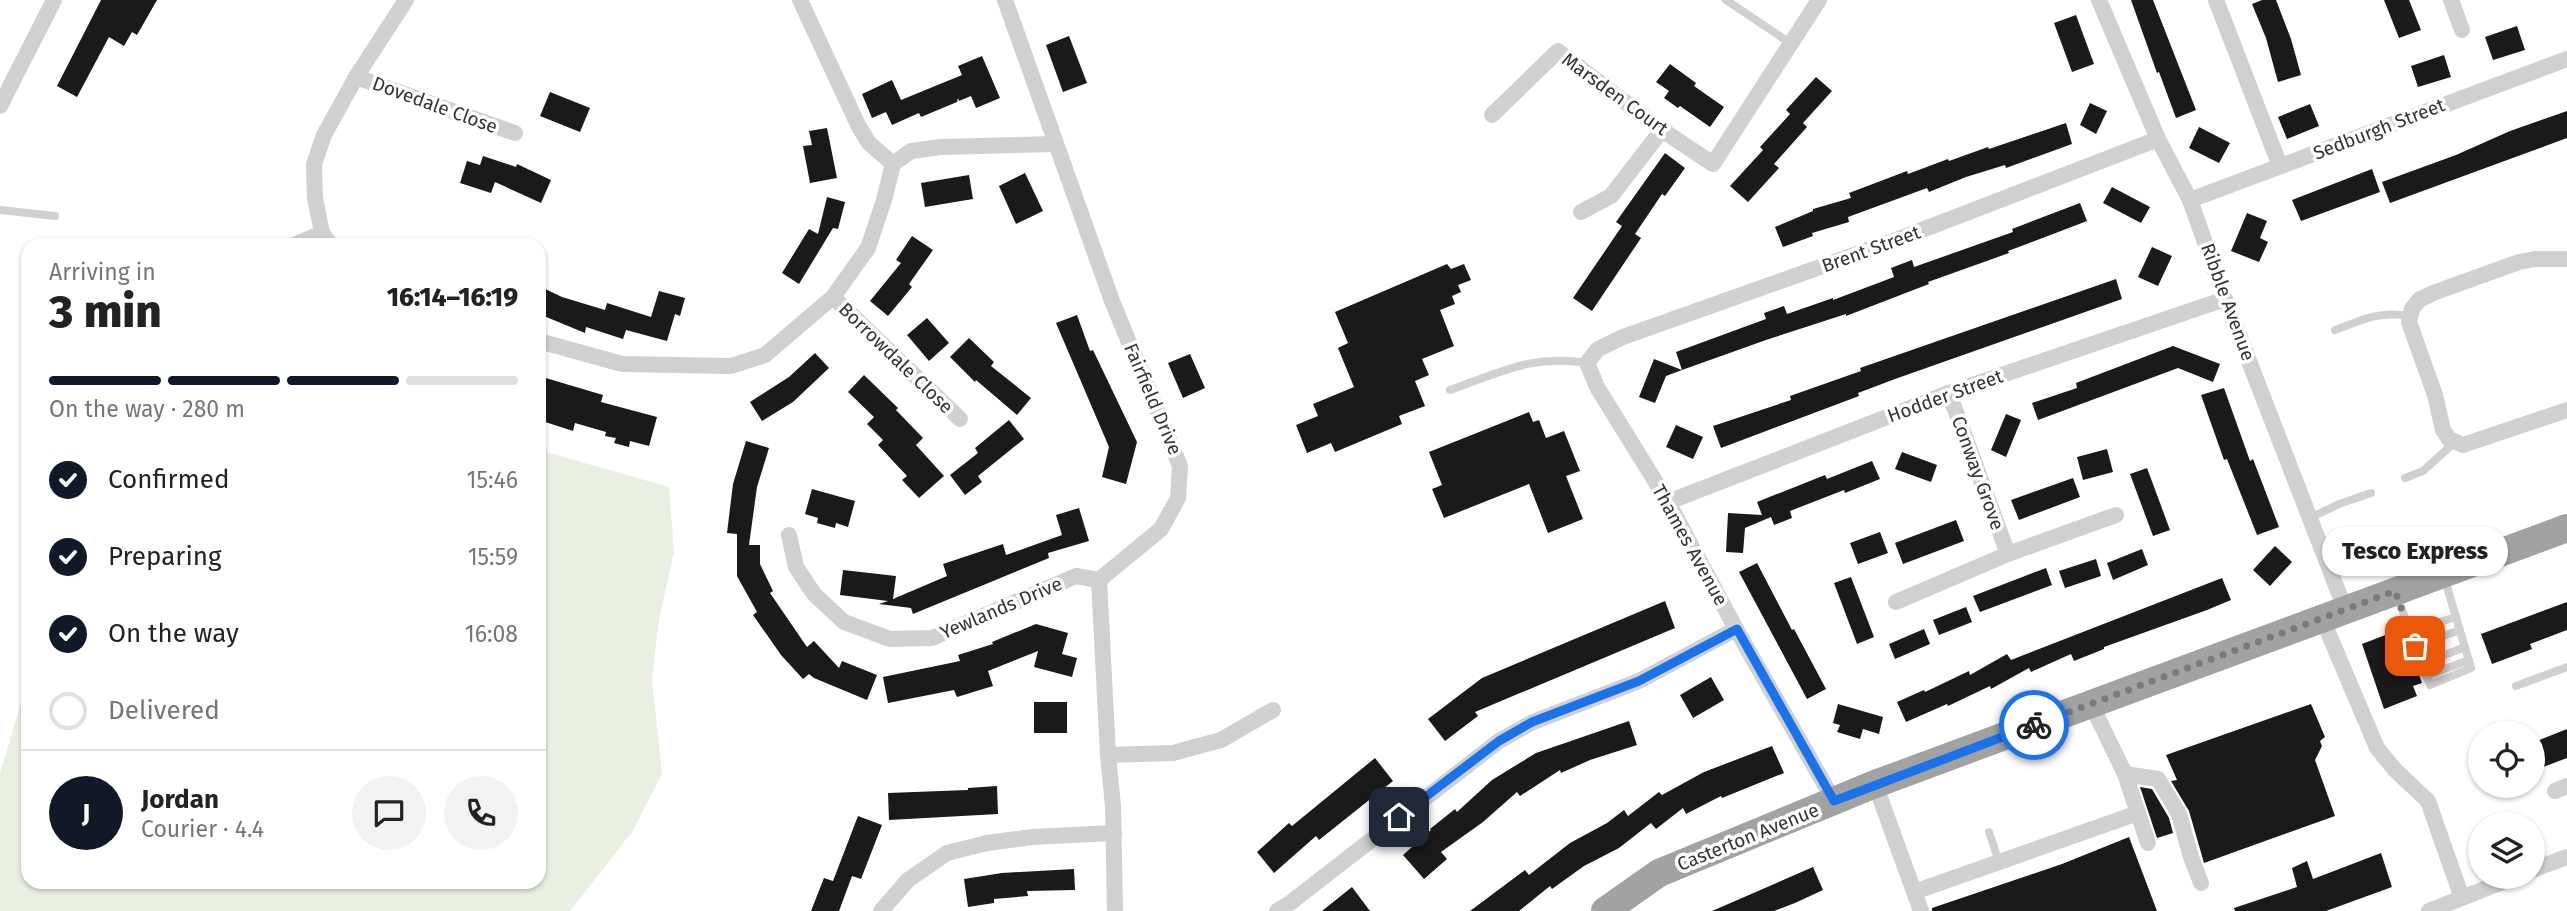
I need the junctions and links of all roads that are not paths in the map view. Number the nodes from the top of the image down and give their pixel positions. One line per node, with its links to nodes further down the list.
1 (54, 0): 14 (street)
2 (406, 0): 13 (street)
3 (800, 0): 20 (street)
4 (1005, 0): 19 (street, Fairfield Drive)
5 (1726, 0): 11 (lane)
6 (1819, 0): 11 (street)
7 (2099, 0): 18 (street, Ribble Avenue)
8 (2216, 0): 21 (street)
9 (2452, 0): 10 (street)
10 (2462, 30)
11 (1790, 43): 16 (street, Marsden Court)
12 (2567, 59): 21 (street, Sedburgh Street)
13 (356, 76): 17 (street, Dovedale Close); 26 (street)
14 (2, 97)
15 (1492, 115): 16 (street, Marsden Court)
16 (1662, 130): 24 (street)
17 (515, 133)
18 (2158, 139): 22 (street, Ribble Avenue); 33 (street, Brent Street)
19 (1054, 144): 20 (street); 49 (street, Fairfield Drive)
20 (892, 164): 28 (street)
21 (2280, 166): 22 (street, Sedburgh Street)
22 (2190, 200): 29 (street, Ribble Avenue)
23 (0, 210): 25 (lane)
24 (1581, 212)
25 (55, 216)
26 (327, 238)
27 (2567, 259): 30 (street)
28 (833, 297): 32 (street); 37 (street, Borrowdale Close)
29 (2225, 299): 35 (street, Hodder Street); 44 (street, Ribble Avenue)
30 (2410, 316): 31 (lane); 39 (street)
31 (2335, 330)
32 (546, 343)
33 (1587, 363): 34 (lane); 42 (street, Thames Avenue)
34 (1450, 390)
35 (1949, 393): 42 (street, Hodder Street); 47 (street, Conway Grove)
36 (2563, 412): 38 (street); 39 (street)
37 (960, 419)
38 (2567, 429)
39 (2455, 442): 40 (lane)
40 (2404, 478)
41 (2371, 493): 44 (lane)
42 (1668, 502): 54 (street, Thames Avenue)
43 (2116, 515): 47 (street, Conway Grove)
44 (2310, 518): 52 (street, Ribble Avenue)
45 (2567, 528): 48 (highway, Casterton Avenue)
46 (789, 535): 49 (street, Yewlands Drive)
47 (2008, 554): 51 (street, Conway Grove)
48 (2443, 573): 50 (highway, Casterton Avenue); 53 (lane)
49 (1098, 580): 64 (street)
50 (2395, 591): 52 (highway, Casterton Avenue); 56 (lane)
51 (1896, 602)
52 (2333, 614): 62 (highway, Casterton Avenue); 78 (street, Ribble Avenue)
53 (2456, 617): 55 (lane); 56 (lane)
54 (1737, 629): 67 (street, Thames Avenue); 81 (street)
55 (2460, 630): 57 (lane); 58 (lane)
56 (2410, 631): 57 (lane)
57 (2415, 646): 59 (lane)
58 (2465, 647): 59 (lane); 59 (lane)
59 (2422, 664)
60 (2567, 667): 61 (lane)
61 (2516, 685)
62 (2091, 704): 65 (street); 66 (highway, Casterton Avenue)
63 (1273, 710): 64 (street)
64 (1108, 755): 69 (street)
65 (2125, 774): 68 (street); 75 (street)
66 (1875, 784): 67 (highway, Casterton Avenue); 77 (street)
67 (1834, 801): 82 (highway, Casterton Avenue)
68 (2138, 813): 71 (street); 73 (street)
69 (1114, 832): 79 (street); 80 (street)
70 (1989, 832): 73 (lane)
71 (2148, 843)
72 (2567, 857): 74 (street)
73 (1999, 862): 77 (street)
74 (2545, 865)
75 (2201, 883)
76 (2485, 889): 78 (street)
77 (1914, 892): 83 (street)
78 (2462, 898): 84 (street)
79 (881, 911)
80 (1115, 911)
81 (1277, 911)
82 (1605, 911)
83 (1921, 911)
84 (2428, 911)

